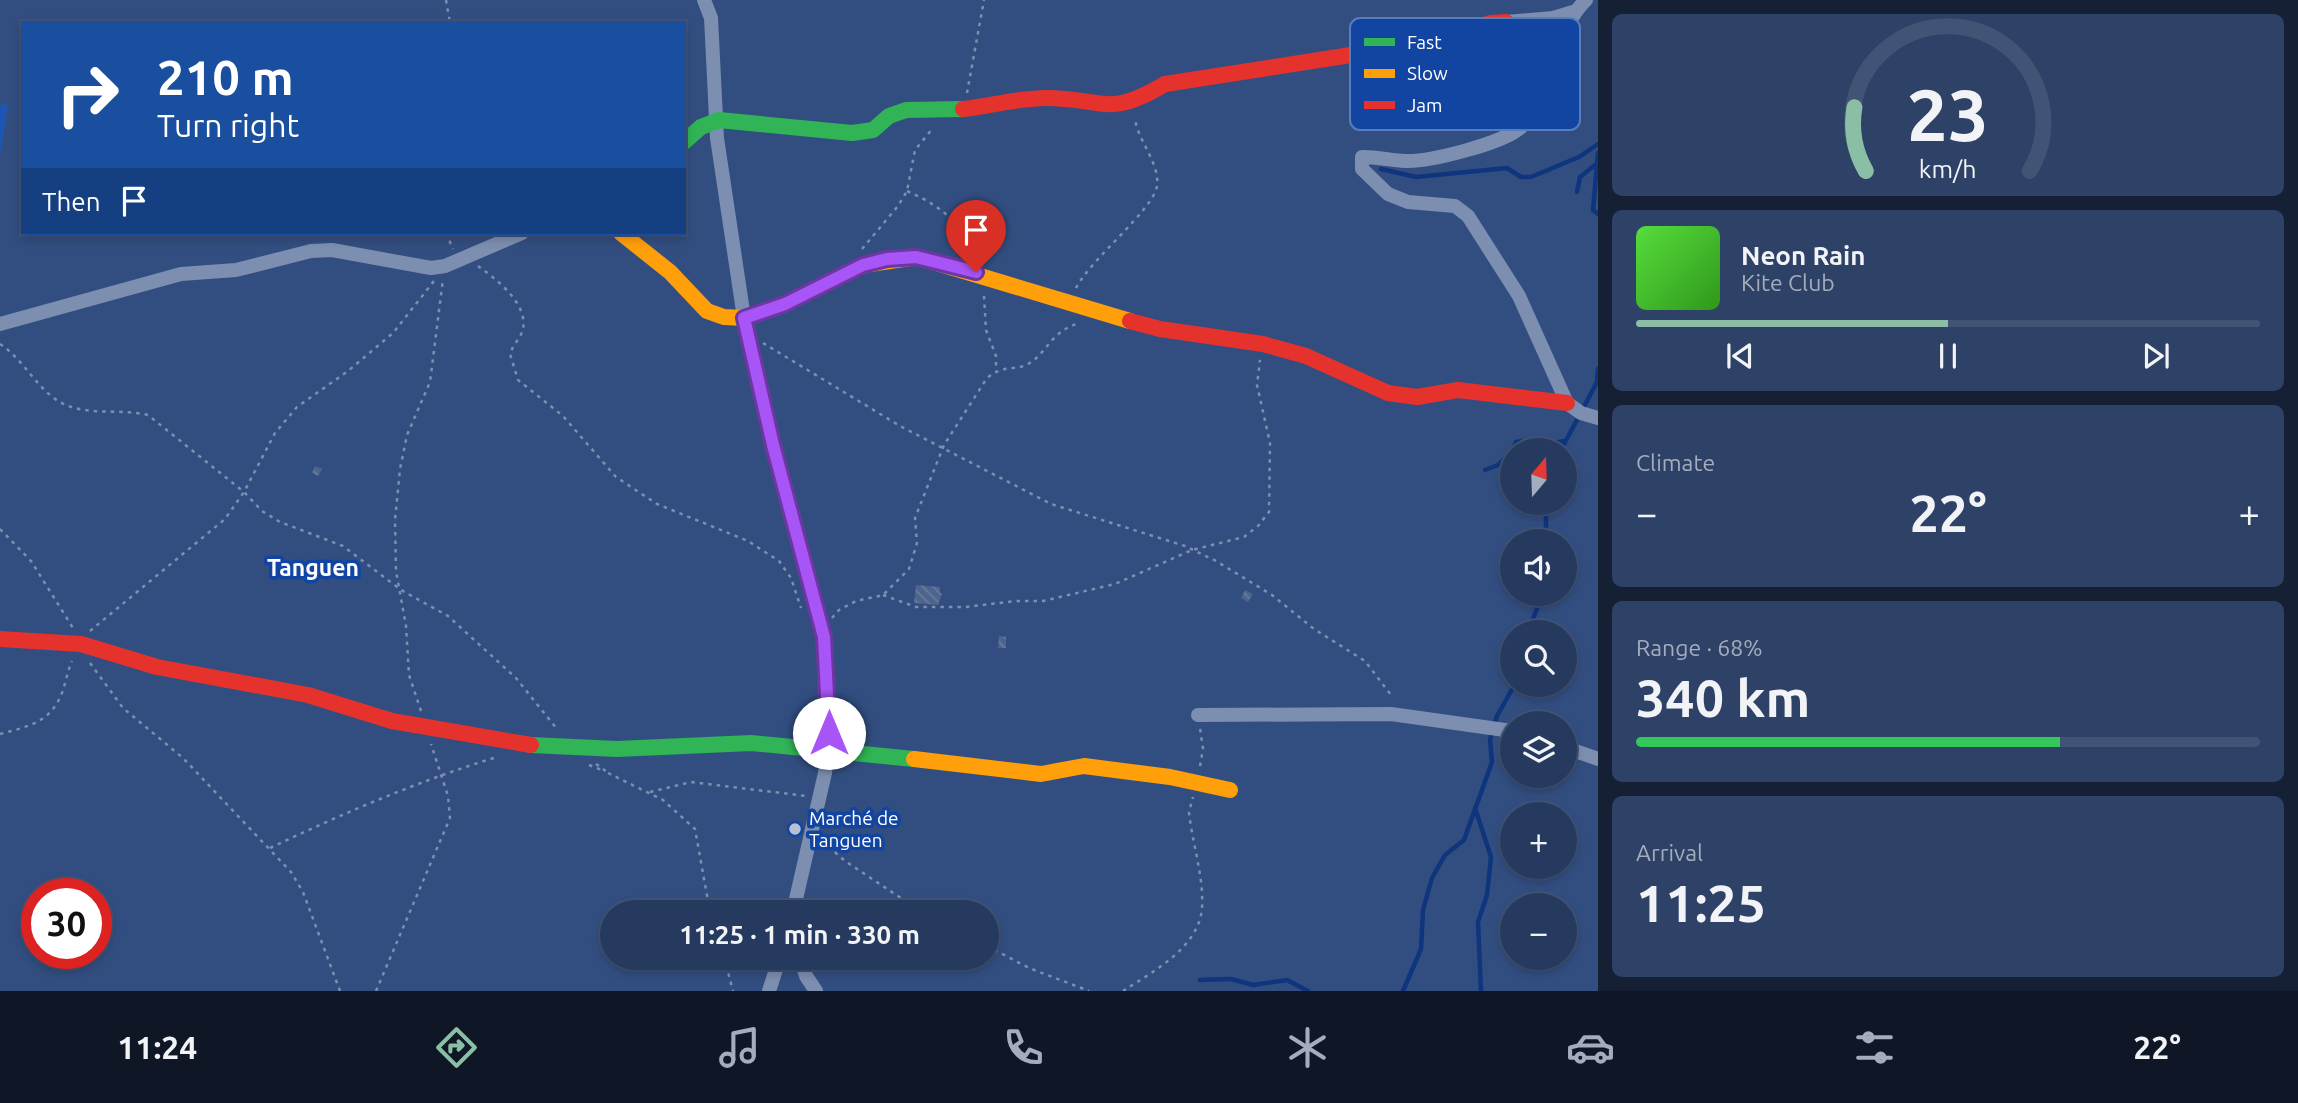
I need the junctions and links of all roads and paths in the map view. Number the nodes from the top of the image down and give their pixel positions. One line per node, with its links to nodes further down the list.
1 (446, 0): 8 (path)
2 (704, 0): 12 (street)
3 (984, 0): 11 (path)
4 (1586, 0): 5 (street)
5 (1573, 12): 6 (street); 7 (street)
6 (1553, 18)
7 (1571, 18)
8 (450, 21)
9 (1350, 55): 10 (street)
10 (1142, 97): 11 (street); 21 (path)
11 (952, 111): 12 (street); 18 (path)
12 (716, 121): 14 (street); 22 (street)
13 (1516, 130): 29 (street)
14 (686, 140)
15 (446, 235): 19 (path)
16 (517, 235): 19 (street)
17 (624, 235): 22 (street)
18 (861, 250)
19 (464, 257): 20 (street); 37 (path)
20 (445, 266): 24 (street); 32 (path); 35 (path)
21 (1077, 305): 22 (street); 25 (path); 28 (street)
22 (744, 318): 26 (street)
23 (1085, 322): 25 (path)
24 (0, 324)
25 (1072, 325): 31 (path)
26 (748, 335): 31 (path); 38 (street)
27 (0, 344): 32 (path)
28 (1262, 344): 29 (street); 34 (path)
29 (1566, 404): 30 (street)
30 (1598, 418)
31 (944, 446): 34 (path); 36 (path)
32 (244, 492): 35 (path); 40 (path)
33 (0, 529): 40 (path)
34 (1192, 550): 36 (path); 41 (path)
35 (401, 590): 43 (path); 47 (path)
36 (883, 595): 38 (path)
37 (802, 611)
38 (824, 637): 48 (street)
39 (0, 639): 40 (street)
40 (81, 644): 43 (street); 45 (path); 59 (path)
41 (1391, 695)
42 (1198, 715): 44 (street); 54 (path)
43 (426, 728): 46 (street); 53 (path)
44 (1500, 729)
45 (0, 734)
46 (522, 745): 47 (street); 53 (path)
47 (574, 747): 48 (street); 52 (path)
48 (827, 748): 54 (street); 57 (street)
49 (1577, 752): 50 (street)
50 (1598, 759)
51 (584, 763): 52 (path)
52 (607, 772): 56 (path)
53 (439, 775): 59 (path); 68 (path)
54 (1196, 783): 55 (street); 73 (path)
55 (1230, 790)
56 (650, 792): 57 (path); 60 (path)
57 (819, 798): 58 (street)
58 (811, 832): 61 (street); 62 (path)
59 (270, 849): 67 (path)
60 (708, 900)
61 (796, 900)
62 (904, 900)
63 (999, 952): 72 (path)
64 (727, 970): 69 (path)
65 (776, 970): 70 (street)
66 (804, 970): 71 (street)
67 (340, 991)
68 (376, 991)
69 (733, 991)
70 (769, 991)
71 (816, 991)
72 (1089, 991)
73 (1123, 991)

